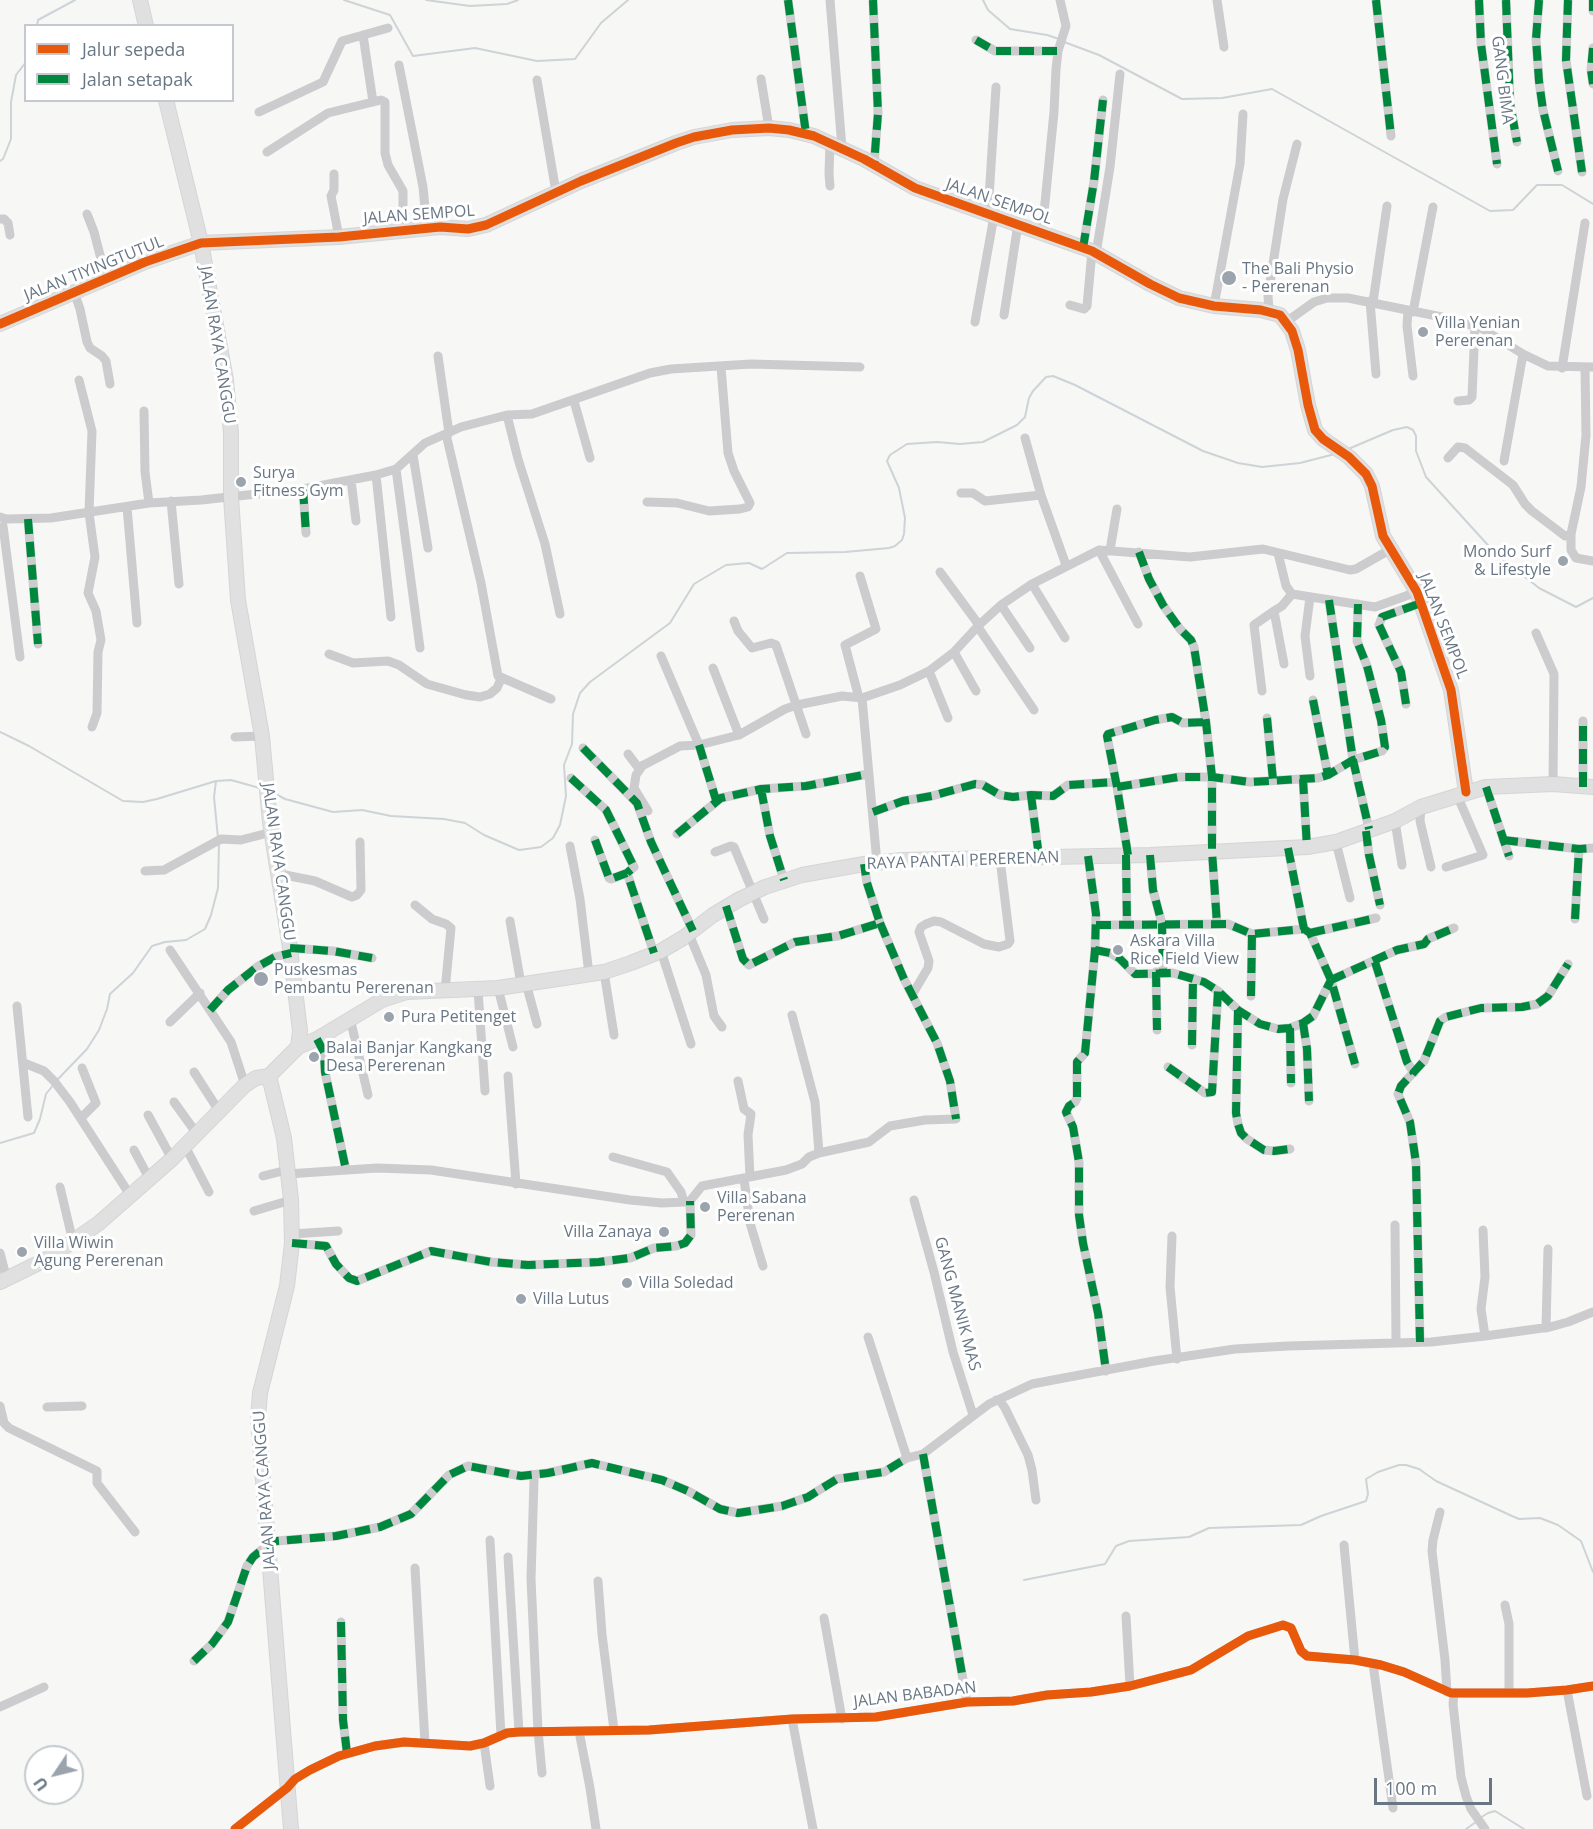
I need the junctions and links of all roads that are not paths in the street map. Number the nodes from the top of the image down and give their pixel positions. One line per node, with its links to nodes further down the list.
1 (140, 0): 14 (street)
2 (788, 0): 33 (street)
3 (830, 0): 37 (street)
4 (873, 0): 40 (street)
5 (1060, 0): 18 (street)
6 (1217, 0): 19 (street)
7 (1376, 0): 34 (street)
8 (1479, 0): 39 (street, GANG BIMA)
9 (1506, 0): 35 (street)
10 (1539, 0): 41 (street)
11 (1568, 0): 42 (street)
12 (1593, 0): 13 (street)
13 (1593, 11)
14 (146, 24)
15 (388, 28): 16 (street)
16 (363, 35): 29 (street); 30 (street)
17 (976, 40): 18 (street)
18 (1060, 47): 55 (street)
19 (1224, 47)
20 (1593, 48): 25 (street)
21 (399, 65): 53 (street)
22 (1120, 74): 59 (street)
23 (761, 79): 32 (street)
24 (537, 80): 45 (street)
25 (1593, 84)
26 (996, 87): 49 (street)
27 (1103, 100): 59 (street)
28 (166, 102): 58 (street, JALAN RAYA CANGGU)
29 (373, 102): 38 (street); 54 (street)
30 (259, 112)
31 (1244, 114): 64 (street)
32 (769, 128): 33 (street, JALAN SEMPOL); 45 (street, JALAN SEMPOL)
33 (806, 134): 37 (street, JALAN SEMPOL)
34 (1391, 136)
35 (1517, 142)
36 (1297, 144): 65 (street)
37 (836, 146): 40 (street, JALAN SEMPOL); 44 (street)
38 (267, 152)
39 (1497, 164)
40 (874, 165): 49 (street, JALAN SEMPOL)
41 (1558, 171)
42 (1582, 172)
43 (334, 174): 57 (street)
44 (830, 186)
45 (556, 192): 53 (street, JALAN SEMPOL)
46 (1387, 206): 62 (street)
47 (1433, 207): 66 (street)
48 (87, 214): 60 (street)
49 (991, 215): 52 (street, JALAN SEMPOL); 68 (street)
50 (0, 219): 56 (street)
51 (1586, 223): 77 (street)
52 (1018, 224): 55 (street, JALAN SEMPOL); 67 (street)
53 (427, 228): 54 (street, JALAN SEMPOL)
54 (403, 231): 57 (street, JALAN SEMPOL)
55 (1042, 233): 59 (street, JALAN SEMPOL)
56 (10, 235)
57 (339, 237): 58 (street, JALAN SEMPOL)
58 (201, 243): 60 (street, JALAN TIYINGTUTUL); 98 (street, JALAN RAYA CANGGU)
59 (1090, 251): 63 (street); 64 (street, JALAN SEMPOL)
60 (106, 278): 61 (street, JALAN TIYINGTUTUL)
61 (74, 292): 70 (street, JALAN TIYINGTUTUL); 81 (street)
62 (1371, 301): 66 (street); 69 (street); 78 (street)
63 (1070, 305)
64 (1214, 306): 65 (street, JALAN SEMPOL)
65 (1269, 311): 69 (street, JALAN SEMPOL)
66 (1411, 311): 71 (street); 79 (street)
67 (1004, 315)
68 (975, 322)
69 (1286, 322): 111 (street, JALAN SEMPOL)
70 (0, 324)
71 (1475, 326): 72 (street); 83 (street)
72 (1523, 354): 77 (street); 91 (street)
73 (438, 356): 86 (street)
74 (721, 367): 76 (street); 82 (street); 100 (street)
75 (1589, 367): 77 (street); 109 (street)
76 (860, 368)
77 (1562, 368)
78 (1376, 374)
79 (1413, 376)
80 (80, 380): 104 (street)
81 (110, 384)
82 (574, 401): 85 (street); 89 (street)
83 (1458, 401)
84 (144, 411): 101 (street)
85 (507, 415): 86 (street); 129 (street)
86 (448, 433): 88 (street); 148 (street)
87 (1025, 438): 97 (street)
88 (413, 455): 92 (street); 110 (street)
89 (590, 458)
90 (1448, 458): 109 (street)
91 (1504, 461)
92 (396, 469): 93 (street); 138 (street)
93 (376, 475): 94 (street); 130 (street)
94 (351, 480): 95 (street); 106 (street)
95 (303, 489): 98 (street); 108 (street)
96 (961, 493): 97 (street)
97 (1041, 495): 117 (street)
98 (231, 497): 99 (street); 164 (street, JALAN RAYA CANGGU)
99 (171, 501): 101 (street); 120 (street)
100 (647, 502)
101 (149, 503): 102 (street)
102 (127, 507): 104 (street); 132 (street)
103 (1117, 509): 113 (street)
104 (89, 513): 105 (street); 161 (street)
105 (28, 519): 107 (street); 137 (street)
106 (356, 521)
107 (2, 522): 143 (street)
108 (306, 533)
109 (1571, 534): 116 (street)
110 (428, 548)
111 (1391, 549): 115 (street); 124 (street, JALAN SEMPOL)
112 (1099, 550): 113 (street); 117 (street); 133 (street)
113 (1110, 550): 114 (street)
114 (1139, 552): 115 (street); 160 (street)
115 (1278, 553): 122 (street)
116 (1593, 561)
117 (1066, 565): 121 (street)
118 (940, 572): 134 (street)
119 (860, 576): 151 (street)
120 (179, 584)
121 (1032, 584): 127 (street); 136 (street)
122 (1292, 594): 123 (street); 128 (street)
123 (1310, 597): 125 (street); 147 (street)
124 (1419, 597): 126 (street); 154 (street); 182 (street, JALAN SEMPOL)
125 (1329, 600): 126 (street); 169 (street)
126 (1358, 604): 169 (street)
127 (1001, 605): 134 (street); 139 (street)
128 (1274, 611): 144 (street); 150 (street)
129 (560, 614)
130 (391, 617)
131 (734, 621): 155 (street)
132 (137, 622)
133 (1138, 624)
134 (979, 626): 140 (street); 156 (street)
135 (1536, 633): 177 (street)
136 (1065, 638)
137 (38, 644)
138 (420, 648)
139 (1029, 648)
140 (954, 652): 146 (street); 149 (street)
141 (329, 654): 148 (street)
142 (661, 656): 166 (street)
143 (20, 657)
144 (1284, 664)
145 (713, 668): 163 (street)
146 (929, 671): 151 (street); 157 (street)
147 (1310, 675)
148 (501, 679): 152 (street)
149 (976, 691)
150 (1262, 691)
151 (860, 698): 155 (street); 171 (street)
152 (551, 699)
153 (1313, 700): 172 (street)
154 (1406, 704)
155 (797, 705): 162 (street); 163 (street)
156 (1034, 710)
157 (948, 718)
158 (1267, 718): 176 (street)
159 (1583, 720): 180 (street)
160 (1206, 722): 173 (street); 178 (street)
161 (92, 727)
162 (806, 734)
163 (739, 735): 166 (street)
164 (262, 736): 165 (street); 190 (street, JALAN RAYA CANGGU)
165 (235, 737)
166 (699, 745): 170 (street); 184 (street)
167 (583, 748): 233 (street)
168 (628, 754): 170 (street)
169 (1353, 760): 172 (street); 189 (street)
170 (643, 765): 186 (street)
171 (868, 774): 181 (street); 187 (street)
172 (1328, 775): 175 (street)
173 (1212, 777): 176 (street); 178 (street); 201 (street)
174 (571, 778): 214 (street)
175 (1303, 779): 176 (street); 197 (street)
176 (1273, 780)
177 (1553, 784): 179 (street, RAYA PANTAI PERERENAN); 180 (street, RAYA PANTAI PERERENAN)
178 (1116, 785): 183 (street); 203 (street)
179 (1486, 787): 182 (street, RAYA PANTAI PERERENAN); 193 (street)
180 (1588, 787)
181 (761, 789): 184 (street); 216 (street)
182 (1462, 793): 185 (street, RAYA PANTAI PERERENAN); 212 (street)
183 (1031, 795): 187 (street); 207 (street)
184 (716, 800): 191 (street)
185 (1420, 807): 188 (street, RAYA PANTAI PERERENAN); 211 (street)
186 (648, 811)
187 (873, 812): 209 (street)
188 (1395, 821): 189 (street, RAYA PANTAI PERERENAN); 210 (street)
189 (1368, 830): 195 (street, RAYA PANTAI PERERENAN); 220 (street)
190 (272, 832): 213 (street); 215 (street, JALAN RAYA CANGGU)
191 (677, 834)
192 (595, 840): 214 (street)
193 (1503, 840): 200 (street); 206 (street)
194 (360, 842): 215 (street)
195 (1336, 842): 197 (street, RAYA PANTAI PERERENAN); 218 (street)
196 (570, 846): 244 (street)
197 (1307, 847): 198 (street, RAYA PANTAI PERERENAN)
198 (1288, 848): 201 (street, RAYA PANTAI PERERENAN); 232 (street)
199 (1593, 848): 200 (street)
200 (1578, 849): 224 (street)
201 (1212, 851): 204 (street, RAYA PANTAI PERERENAN); 228 (street)
202 (715, 852): 217 (street)
203 (1126, 855): 204 (street, RAYA PANTAI PERERENAN); 205 (street, RAYA PANTAI PERERENAN); 230 (street)
204 (1150, 855): 227 (street)
205 (1088, 856): 207 (street, RAYA PANTAI PERERENAN); 229 (street)
206 (1509, 856)
207 (1039, 857): 208 (street, RAYA PANTAI PERERENAN)
208 (1000, 859): 209 (street, RAYA PANTAI PERERENAN); 253 (street)
209 (871, 864): 216 (street, RAYA PANTAI PERERENAN); 226 (street)
210 (1402, 865)
211 (1431, 867)
212 (1446, 867)
213 (145, 871)
214 (627, 873): 238 (street)
215 (279, 874): 237 (street, JALAN RAYA CANGGU)
216 (784, 880): 217 (street, RAYA PANTAI PERERENAN)
217 (752, 893): 221 (street, RAYA PANTAI PERERENAN); 223 (street)
218 (1350, 898)
219 (415, 905): 250 (street)
220 (1380, 905)
221 (726, 906): 226 (street); 233 (street, RAYA PANTAI PERERENAN)
222 (1376, 918): 232 (street)
223 (764, 919)
224 (1575, 919)
225 (510, 921): 247 (street)
226 (880, 923): 253 (street)
227 (1162, 924): 228 (street); 230 (street); 243 (street)
228 (1217, 924): 234 (street)
229 (1096, 925): 230 (street); 236 (street)
230 (1127, 925)
231 (1454, 928): 240 (street)
232 (1307, 931): 234 (street); 246 (street)
233 (691, 932): 238 (street, RAYA PANTAI PERERENAN); 263 (street)
234 (1252, 934): 254 (street)
235 (170, 950): 252 (street)
236 (1095, 950): 243 (street); 329 (street)
237 (290, 951): 239 (street); 256 (street); 266 (street, JALAN RAYA CANGGU)
238 (658, 952): 242 (street, RAYA PANTAI PERERENAN); 269 (street)
239 (372, 958)
240 (1375, 962): 246 (street); 278 (street)
241 (1568, 964): 278 (street)
242 (604, 972): 244 (street, RAYA PANTAI PERERENAN); 267 (street)
243 (1160, 972): 245 (street); 265 (street)
244 (590, 974): 247 (street, RAYA PANTAI PERERENAN)
245 (1193, 978): 251 (street); 270 (street)
246 (1331, 980): 261 (street); 274 (street)
247 (524, 984): 248 (street, RAYA PANTAI PERERENAN); 262 (street)
248 (498, 988): 249 (street, RAYA PANTAI PERERENAN); 272 (street)
249 (478, 990): 250 (street, RAYA PANTAI PERERENAN); 284 (street)
250 (445, 991): 259 (street, RAYA PANTAI PERERENAN)
251 (1218, 991): 257 (street); 275 (street)
252 (200, 993): 256 (street); 260 (street)
253 (912, 995): 296 (street)
254 (1251, 996)
255 (17, 1006): 273 (street)
256 (210, 1010): 283 (street)
257 (1238, 1010): 264 (street); 294 (street)
258 (792, 1015): 296 (street)
259 (350, 1018): 268 (street, RAYA PANTAI PERERENAN); 285 (street)
260 (170, 1022)
261 (1303, 1023): 264 (street); 286 (street)
262 (537, 1024)
263 (722, 1027)
264 (1290, 1028): 282 (street)
265 (1157, 1030)
266 (300, 1031): 268 (street); 271 (street, JALAN RAYA CANGGU)
267 (614, 1035)
268 (320, 1036): 271 (street, RAYA PANTAI PERERENAN); 299 (street)
269 (691, 1044)
270 (1192, 1045)
271 (298, 1047): 279 (street)
272 (513, 1047)
273 (24, 1063): 290 (street); 291 (street)
274 (1356, 1064)
275 (1167, 1067)
276 (82, 1068): 291 (street)
277 (194, 1072): 288 (street)
278 (1414, 1073): 326 (street)
279 (269, 1076): 283 (street); 300 (street, JALAN RAYA CANGGU)
280 (508, 1076): 304 (street)
281 (738, 1081): 303 (street)
282 (1291, 1083)
283 (244, 1085): 288 (street)
284 (485, 1091)
285 (368, 1095)
286 (1309, 1101)
287 (174, 1102): 292 (street)
288 (219, 1111): 292 (street)
289 (148, 1115): 298 (street)
290 (28, 1117)
291 (81, 1118): 307 (street)
292 (197, 1134): 293 (street)
293 (185, 1146): 298 (street); 306 (street)
294 (1290, 1149)
295 (135, 1150): 302 (street)
296 (819, 1153): 303 (street)
297 (613, 1157): 310 (street)
298 (172, 1159): 302 (street)
299 (346, 1170): 300 (street); 304 (street)
300 (287, 1172): 301 (street); 308 (street, JALAN RAYA CANGGU)
301 (263, 1176)
302 (149, 1178): 307 (street)
303 (747, 1178): 310 (street); 320 (street)
304 (516, 1184): 310 (street)
305 (60, 1187): 317 (street)
306 (209, 1192)
307 (130, 1195): 317 (street)
308 (291, 1200): 311 (street); 316 (street, JALAN RAYA CANGGU)
309 (914, 1200): 334 (street, GANG MANIK MAS)
310 (687, 1201): 316 (street)
311 (254, 1211)
312 (1395, 1225): 327 (street)
313 (1483, 1230): 325 (street)
314 (338, 1231): 316 (street)
315 (1172, 1236): 328 (street)
316 (292, 1238): 342 (street, JALAN RAYA CANGGU)
317 (73, 1242): 321 (street)
318 (1548, 1249): 323 (street)
319 (0, 1253): 321 (street)
320 (763, 1266)
321 (3, 1281)
322 (1593, 1312): 323 (street)
323 (1546, 1328): 325 (street)
324 (868, 1336): 336 (street)
325 (1485, 1336): 326 (street)
326 (1420, 1342): 327 (street)
327 (1396, 1343): 328 (street)
328 (1177, 1359): 329 (street)
329 (1106, 1371): 330 (street)
330 (996, 1400): 334 (street); 338 (street)
331 (0, 1406): 340 (street)
332 (82, 1406): 333 (street)
333 (46, 1407)
334 (973, 1415): 335 (street)
335 (923, 1454): 336 (street); 360 (street)
336 (907, 1458): 342 (street)
337 (534, 1480): 365 (street)
338 (1036, 1500)
339 (1440, 1512): 359 (street)
340 (135, 1532)
341 (490, 1540): 368 (street)
342 (269, 1544): 352 (street); 374 (street, JALAN RAYA CANGGU)
343 (1344, 1545): 351 (street)
344 (508, 1557): 367 (street)
345 (415, 1568): 369 (street)
346 (598, 1581): 364 (street)
347 (1505, 1605): 358 (street)
348 (1126, 1616): 354 (street)
349 (824, 1618): 363 (street)
350 (341, 1622): 371 (street)
351 (1355, 1660): 353 (street, JALAN BABADAN); 354 (street, JALAN BABADAN)
352 (195, 1661)
353 (1373, 1664): 359 (street, JALAN BABADAN); 376 (street)
354 (1130, 1686): 360 (street, JALAN BABADAN)
355 (1593, 1686): 357 (street, JALAN BABADAN)
356 (44, 1687): 361 (street)
357 (1567, 1690): 358 (street, JALAN BABADAN); 375 (street)
358 (1509, 1692): 359 (street, JALAN BABADAN)
359 (1450, 1693): 381 (street)
360 (967, 1702): 363 (street, JALAN BABADAN)
361 (0, 1707)
362 (792, 1719): 363 (street, JALAN BABADAN); 364 (street, JALAN BABADAN); 380 (street)
363 (842, 1719)
364 (614, 1730): 366 (street, JALAN BABADAN)
365 (538, 1731): 366 (street, JALAN BABADAN); 367 (street, JALAN BABADAN); 372 (street)
366 (579, 1731): 379 (street)
367 (519, 1732): 368 (street, JALAN BABADAN)
368 (501, 1735): 370 (street, JALAN BABADAN)
369 (425, 1743): 370 (street, JALAN BABADAN); 371 (street, JALAN BABADAN)
370 (484, 1743): 373 (street)
371 (347, 1753): 374 (street, JALAN BABADAN)
372 (542, 1773)
373 (490, 1786)
374 (287, 1788): 377 (street, JALAN BABADAN); 378 (street, JALAN RAYA CANGGU)
375 (1587, 1796)
376 (1393, 1808)
377 (235, 1829)
378 (291, 1829)
379 (596, 1829)
380 (813, 1829)
381 (1485, 1829)

